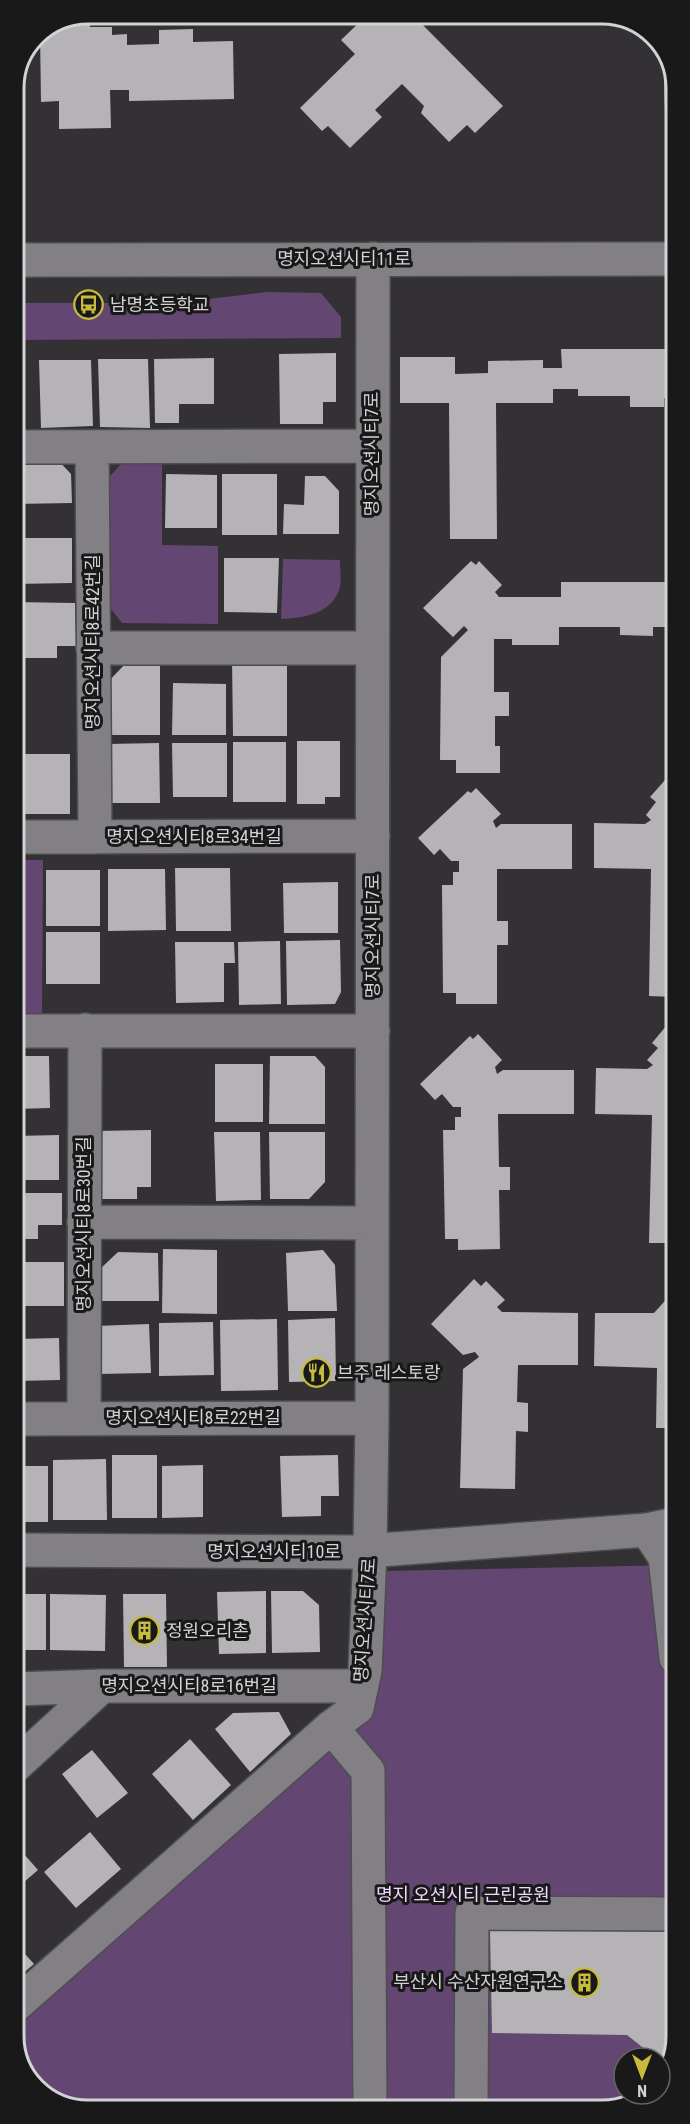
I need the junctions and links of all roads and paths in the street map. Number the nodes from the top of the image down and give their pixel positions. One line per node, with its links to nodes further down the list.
1 (374, 259): 2 (street, 명지오션시티11로); 3 (street, 명지오션시티11로); 4 (street, 명지오션시티7로)
2 (666, 259)
3 (24, 260)
4 (372, 446): 6 (street); 8 (street, 명지오션시티7로)
5 (24, 447): 6 (street)
6 (92, 447): 7 (street, 명지오션시티8로42번길)
7 (93, 648): 8 (street); 11 (street, 명지오션시티8로42번길)
8 (372, 648): 9 (street, 명지오션시티7로)
9 (373, 836): 11 (street, 명지오션시티8로34번길); 14 (street, 명지오션시티7로)
10 (24, 837): 11 (street, 명지오션시티8로34번길)
11 (95, 837)
12 (24, 1030): 13 (street)
13 (85, 1030): 14 (street); 15 (street, 명지오션시티8로30번길)
14 (373, 1031): 16 (street, 명지오션시티7로)
15 (84, 1222): 16 (street); 19 (street, 명지오션시티8로30번길)
16 (372, 1223): 17 (street, 명지오션시티7로)
17 (372, 1418): 19 (street, 명지오션시티8로22번길); 22 (street, 명지오션시티7로)
18 (24, 1419): 19 (street, 명지오션시티8로22번길)
19 (84, 1419)
20 (661, 1527): 22 (street, 명지오션시티10로); 23 (street)
21 (24, 1551): 22 (street, 명지오션시티10로)
22 (370, 1551): 25 (street, 명지오션시티7로)
23 (666, 1566)
24 (102, 1686): 25 (street, 명지오션시티8로16번길); 26 (street, 명지오션시티8로16번길); 28 (street)
25 (362, 1686): 27 (street, 명지오션시티7로)
26 (24, 1689)
27 (331, 1727): 30 (street, 명지오션시티7로); 31 (street)
28 (24, 1758)
29 (666, 1914): 32 (street)
30 (24, 1998)
31 (370, 2100)
32 (471, 2100)

